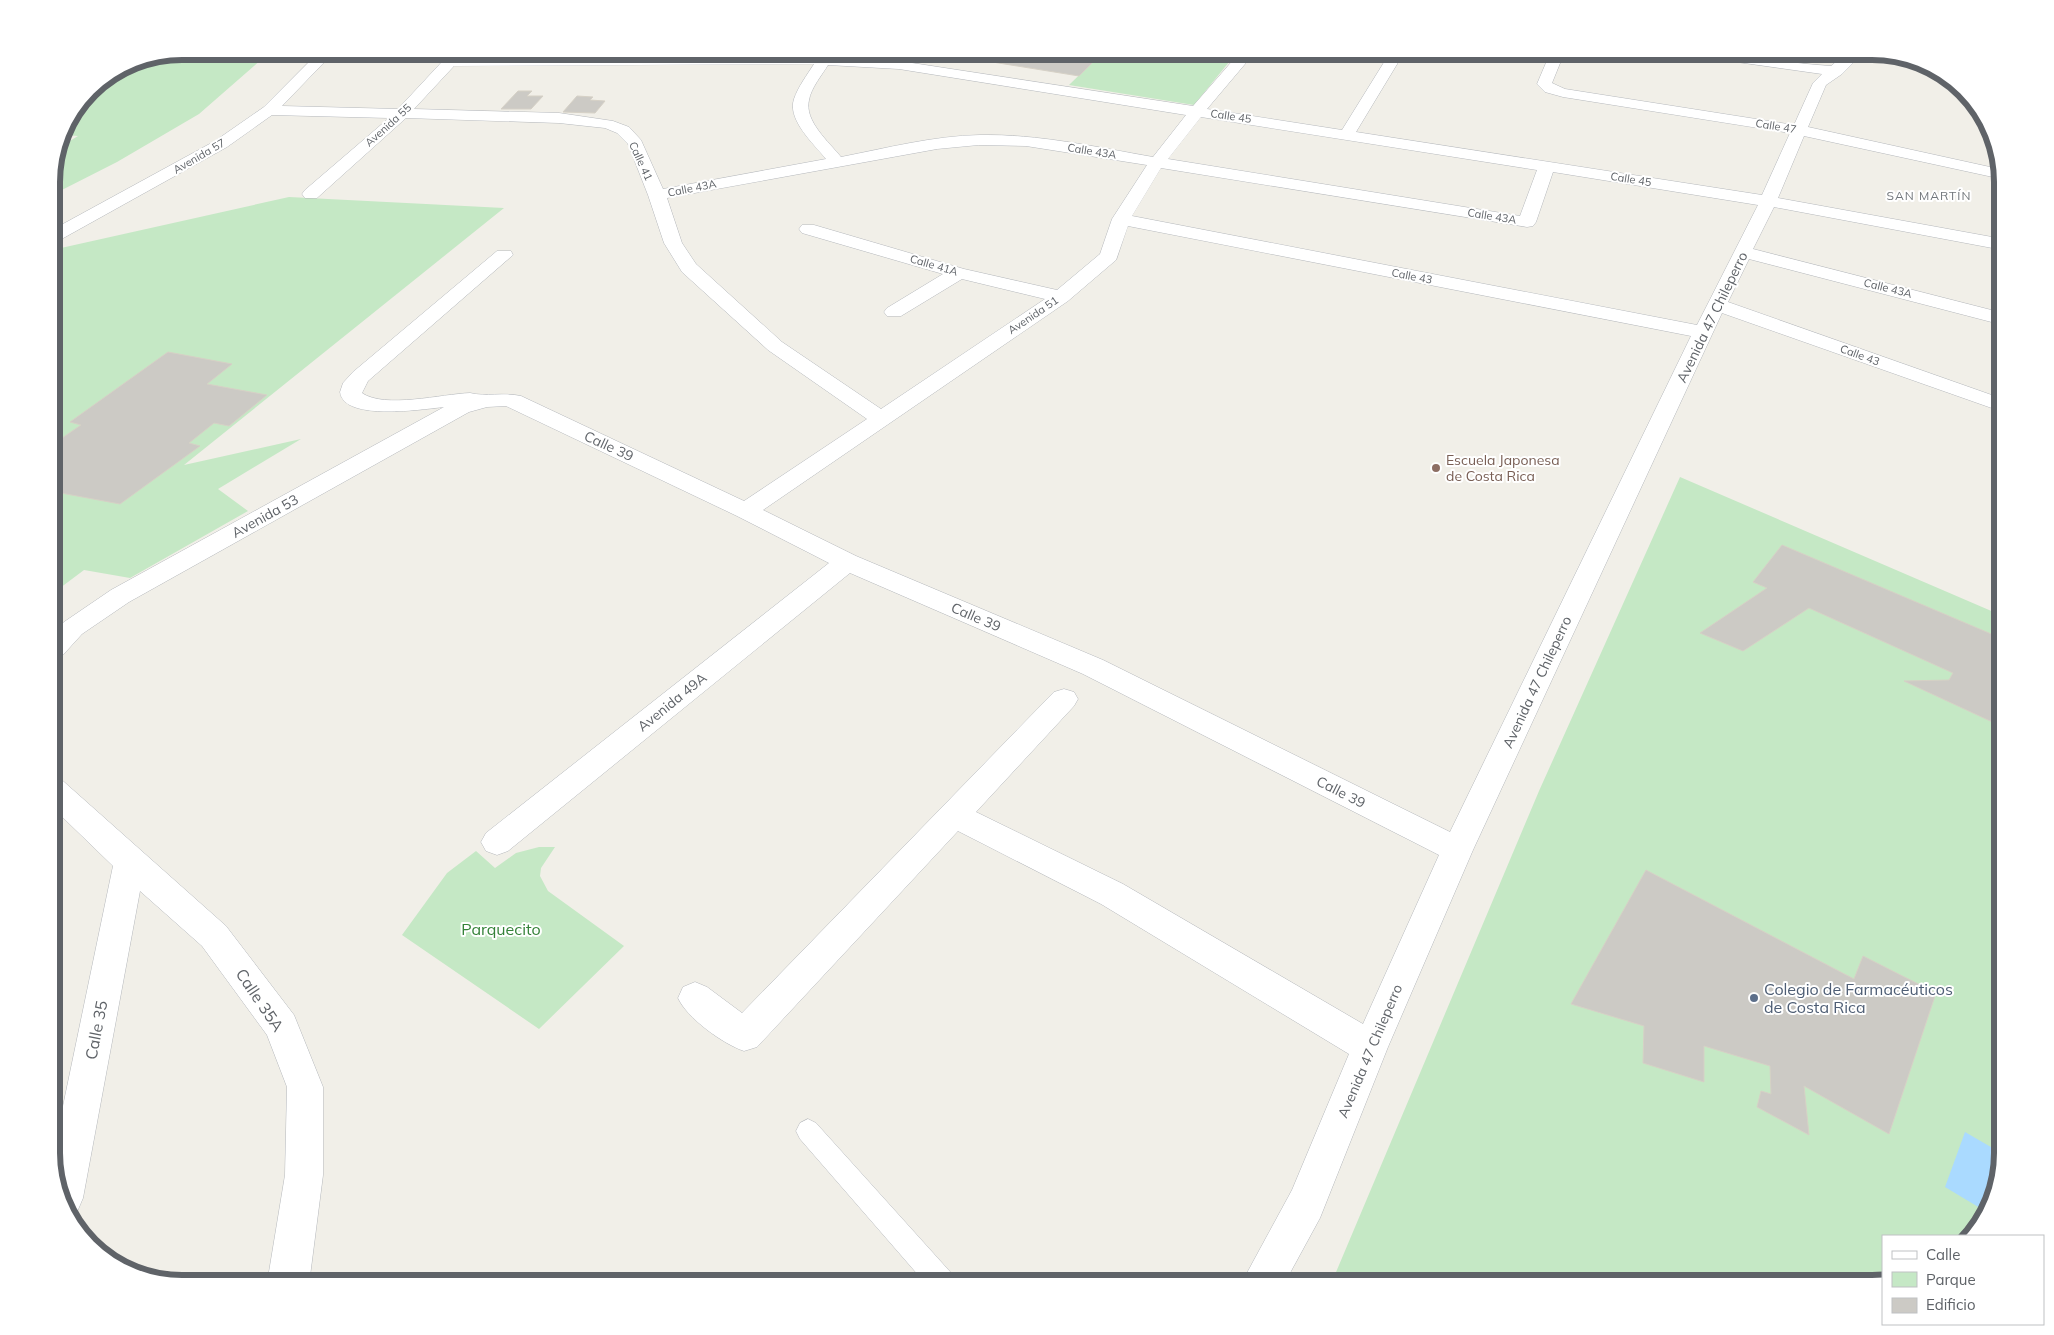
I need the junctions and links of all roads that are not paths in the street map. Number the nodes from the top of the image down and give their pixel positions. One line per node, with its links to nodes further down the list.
1 (319, 60): 12 (street, Avenida 57)
2 (454, 60): 14 (street, Avenida 55)
3 (826, 60): 17 (street)
4 (860, 60): 13 (street, Calle 45)
5 (1241, 60): 13 (street, Avenida 51)
6 (1392, 60): 16 (street)
7 (1554, 60): 15 (street, Calle 47)
8 (1739, 60): 11 (street)
9 (1796, 60): 11 (street)
10 (1843, 60): 11 (street)
11 (1820, 74): 15 (street, Avenida 47 Chileperro)
12 (269, 110): 14 (street, Calle 41); 26 (street, Avenida 57)
13 (1198, 112): 16 (street, Calle 45); 18 (street, Avenida 51)
14 (401, 115): 21 (street, Avenida 55); 22 (street, Calle 41)
15 (1798, 130): 20 (street, Calle 47); 23 (street, Avenida 47 Chileperro)
16 (1347, 134): 19 (street, Calle 45)
17 (836, 161): 18 (street, Calle 43A); 22 (street, Calle 43A)
18 (1158, 162): 19 (street, Calle 43A); 24 (street, Avenida 51)
19 (1547, 166): 23 (street, Calle 45)
20 (1993, 172)
21 (311, 194)
22 (657, 195): 38 (street, Calle 41)
23 (1768, 201): 27 (street, Calle 45); 28 (street, Avenida 47 Chileperro)
24 (1121, 219): 31 (street, Avenida 51); 35 (street, Calle 43)
25 (808, 228): 30 (street, Calle 41A)
26 (60, 233)
27 (1994, 243)
28 (1744, 252): 32 (street, Avenida 47 Chileperro); 34 (street, Calle 43A)
29 (504, 255): 36 (street, Calle 39)
30 (959, 272): 31 (street, Calle 41A); 33 (street)
31 (1061, 296): 38 (street, Avenida 51)
32 (1718, 305): 35 (street, Avenida 47 Chileperro); 37 (street, Calle 43)
33 (894, 312)
34 (1994, 317)
35 (1703, 332): 46 (street, Avenida 47 Chileperro)
36 (489, 400): 39 (street, Calle 39); 41 (street, Avenida 53)
37 (1994, 403)
38 (881, 419): 39 (street, Avenida 51)
39 (746, 511): 40 (street, Calle 39)
40 (848, 562): 45 (street, Avenida 49A); 46 (street, Calle 39)
41 (60, 641)
42 (1064, 699): 44 (street)
43 (60, 806): 47 (street, Calle 35A)
44 (954, 815): 48 (street); 49 (street)
45 (497, 842)
46 (1457, 850): 49 (street, Avenida 47 Chileperro)
47 (130, 862): 51 (street, Calle 35); 52 (street, Calle 35A)
48 (695, 998)
49 (1370, 1047): 54 (street, Avenida 47 Chileperro)
50 (808, 1131): 53 (lane)
51 (65, 1189)
52 (289, 1275)
53 (936, 1275)
54 (1266, 1275)

